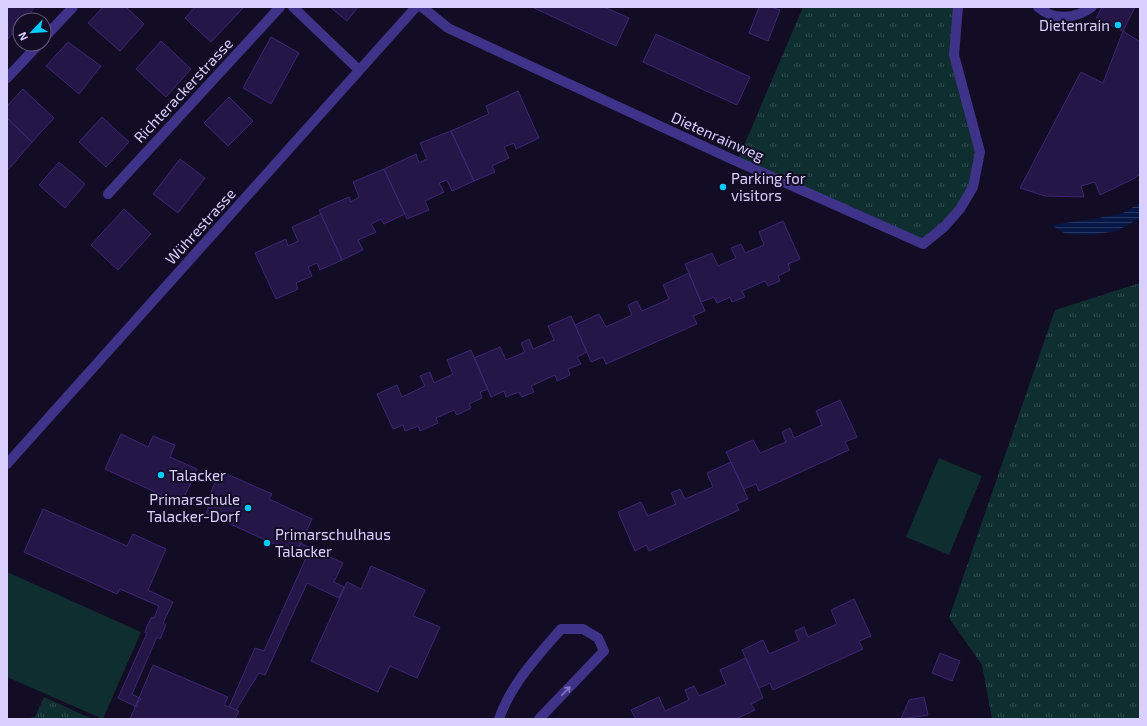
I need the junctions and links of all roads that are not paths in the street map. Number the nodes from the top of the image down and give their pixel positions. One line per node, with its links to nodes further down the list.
1 (73, 7): 9 (street)
2 (280, 7): 13 (street, Richterackerstrasse)
3 (293, 7): 11 (street)
4 (416, 7): 11 (street, Wührestrasse)
5 (422, 7): 6 (street, Dietenrainweg)
6 (958, 7)
7 (1038, 7): 8 (street)
8 (1092, 7)
9 (52, 29)
10 (31, 52): 12 (street)
11 (359, 70): 14 (street, Wührestrasse)
12 (7, 78)
13 (108, 194)
14 (7, 464)
15 (499, 719): 16 (street, one-way to 15)
16 (539, 719)

